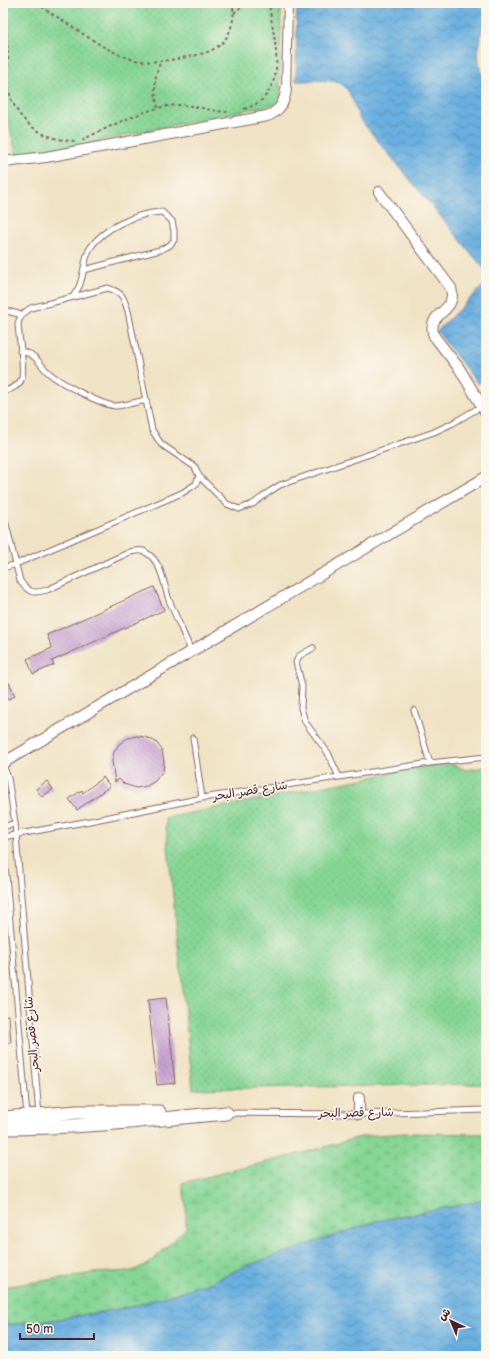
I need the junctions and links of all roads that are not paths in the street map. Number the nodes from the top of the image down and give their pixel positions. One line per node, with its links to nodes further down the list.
1 (288, 3): 2 (street)
2 (286, 89): 3 (street)
3 (3, 162)
4 (379, 192): 12 (street)
5 (84, 270): 5 (lane); 6 (lane)
6 (73, 297): 8 (lane); 11 (lane)
7 (3, 310): 8 (lane)
8 (22, 315): 9 (lane)
9 (20, 351): 10 (lane); 11 (lane)
10 (3, 392)
11 (146, 400): 13 (lane)
12 (484, 409): 13 (lane)
13 (199, 476): 18 (lane)
14 (486, 477): 21 (street)
15 (3, 501): 16 (lane)
16 (3, 509)
17 (3, 512): 18 (lane)
18 (16, 564): 19 (lane); 21 (lane)
19 (3, 568)
20 (313, 648): 27 (lane)
21 (191, 651): 26 (street)
22 (414, 710): 25 (lane)
23 (193, 738): 28 (lane)
24 (486, 757): 25 (lane, شارع قصر البحر)
25 (430, 763): 27 (lane, شارع قصر البحر)
26 (3, 764): 29 (lane, شارع قصر البحر)
27 (339, 777): 28 (lane, شارع قصر البحر)
28 (202, 798): 31 (lane, شارع قصر البحر)
29 (14, 824): 30 (lane); 31 (lane, شارع قصر البحر)
30 (3, 827)
31 (15, 834): 32 (lane, شارع قصر البحر); 34 (lane, شارع قصر البحر)
32 (3, 837)
33 (3, 842): 35 (lane, شارع قصر البحر)
34 (31, 1021): 35 (lane); 41 (lane, شارع قصر البحر)
35 (19, 1022): 41 (lane, شارع قصر البحر)
36 (359, 1098): 39 (street)
37 (486, 1110): 39 (lane, شارع قصر البحر)
38 (226, 1113): 39 (lane, شارع قصر البحر); 41 (street, شارع قصر البحر)
39 (359, 1114)
40 (3, 1118): 41 (street, شارع قصر البحر)
41 (34, 1122): 42 (street, شارع قصر البحر)
42 (3, 1128)

